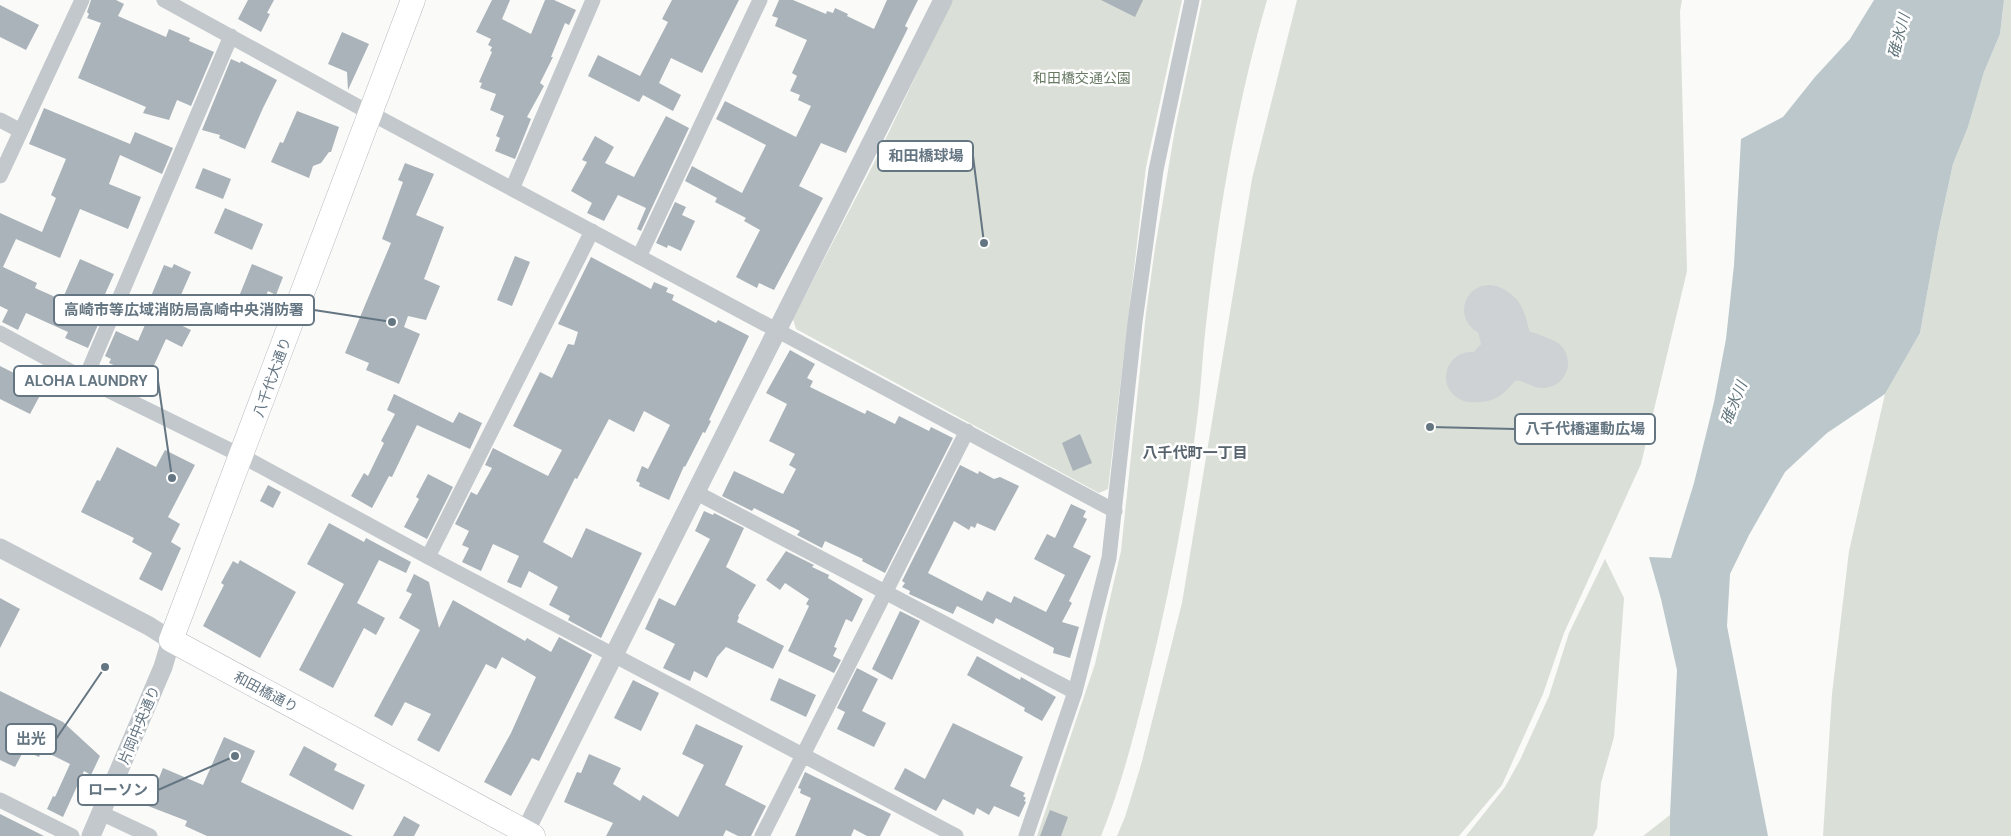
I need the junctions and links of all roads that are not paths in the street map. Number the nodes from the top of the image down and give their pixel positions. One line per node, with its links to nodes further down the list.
1 (82, 0): 11 (street)
2 (164, 0): 8 (street)
3 (413, 0): 9 (main road, 八千代大通り)
4 (593, 0): 13 (street)
5 (760, 0): 15 (street)
6 (942, 0): 16 (street)
7 (1192, 0): 22 (street)
8 (232, 36): 9 (street); 18 (street)
9 (370, 113): 13 (street); 20 (main road, 八千代大通り)
10 (0, 120): 11 (street)
11 (21, 131): 12 (street)
12 (0, 176)
13 (512, 189): 14 (street)
14 (592, 231): 15 (street); 24 (street)
15 (639, 257): 16 (street)
16 (776, 330): 19 (street); 21 (street)
17 (0, 333): 18 (street)
18 (85, 379): 20 (street)
19 (967, 431): 22 (street); 25 (street)
20 (242, 456): 24 (street); 26 (main road, 八千代大通り)
21 (695, 492): 25 (street); 27 (street)
22 (1115, 511): 28 (street)
23 (0, 548): 26 (street, 和田橋通り)
24 (428, 557): 27 (street)
25 (886, 592): 28 (street); 29 (street)
26 (171, 640): 31 (street, 片岡中央通り); 32 (main road, 和田橋通り)
27 (613, 654): 29 (street); 32 (street)
28 (1076, 692): 38 (street)
29 (803, 756): 36 (street); 37 (street)
30 (0, 800): 33 (street)
31 (101, 813): 34 (street, 片岡中央通り); 35 (street)
32 (527, 835)
33 (72, 836)
34 (91, 836)
35 (150, 836)
36 (762, 836)
37 (956, 836)
38 (1026, 836)

